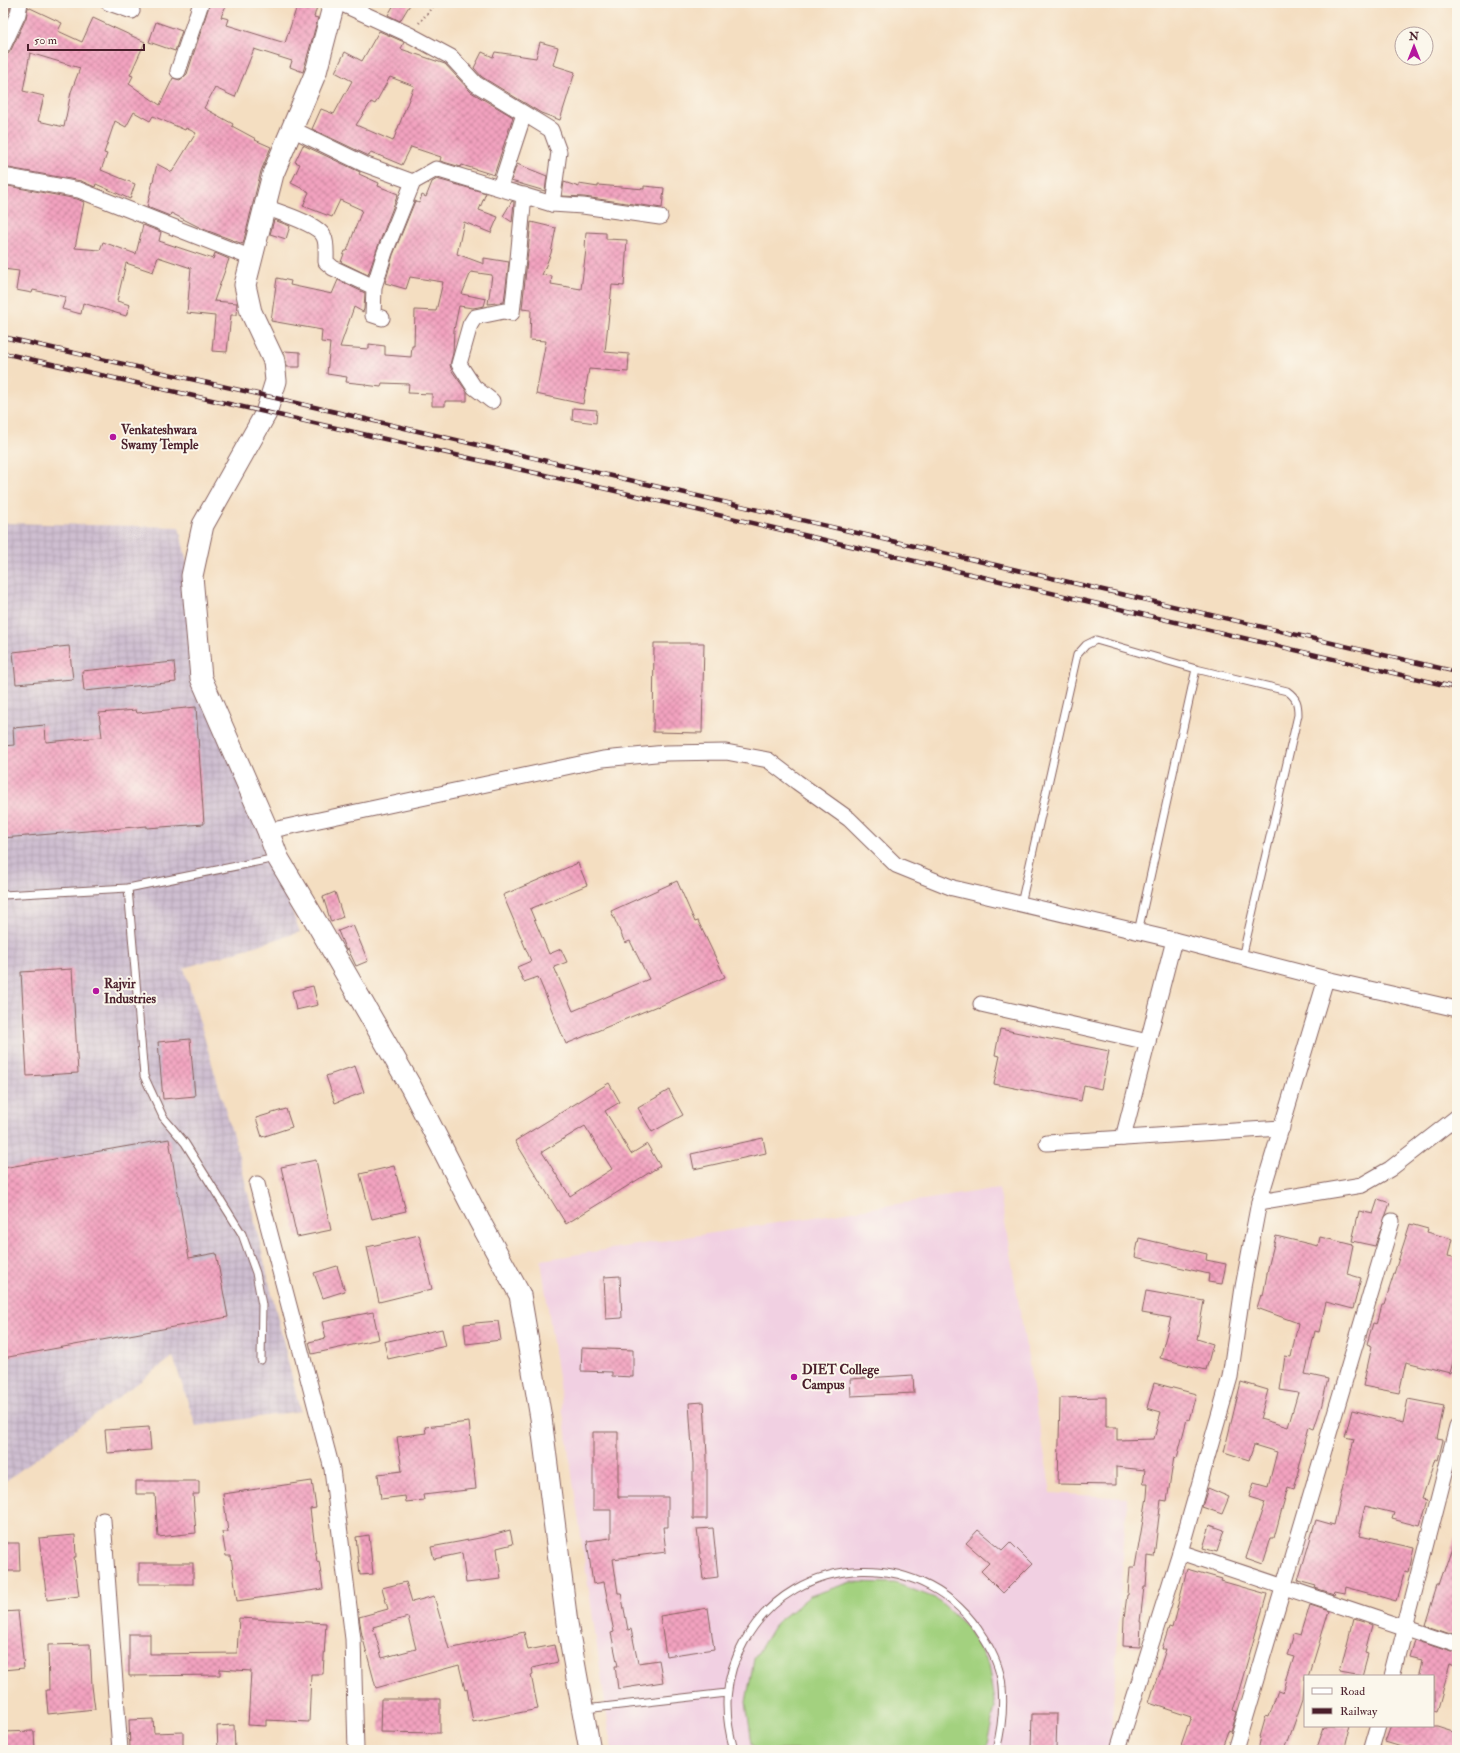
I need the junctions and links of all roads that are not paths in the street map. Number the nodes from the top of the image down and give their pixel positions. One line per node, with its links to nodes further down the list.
1 (20, 3): 7 (street)
2 (109, 3): 6 (street)
3 (201, 3): 8 (street)
4 (334, 3): 10 (street)
5 (340, 3): 9 (street)
6 (132, 11)
7 (3, 46)
8 (178, 71)
9 (524, 114): 13 (street); 15 (street)
10 (292, 129): 12 (street); 16 (street)
11 (3, 176): 18 (street)
12 (414, 182): 13 (street); 19 (street)
13 (500, 187): 14 (street)
14 (524, 195): 15 (street); 21 (street)
15 (552, 204): 17 (street)
16 (265, 207): 18 (street); 19 (street)
17 (660, 217)
18 (252, 258): 23 (street)
19 (374, 287): 20 (street)
20 (382, 318)
21 (492, 401)
22 (1196, 669): 27 (lane); 28 (lane); 30 (lane)
23 (268, 831): 24 (street); 27 (street)
24 (278, 858): 25 (lane); 51 (street)
25 (128, 888): 26 (lane); 42 (lane)
26 (3, 895)
27 (1021, 904): 28 (street)
28 (1138, 932): 29 (street)
29 (1174, 940): 30 (street); 34 (street)
30 (1242, 958): 31 (street)
31 (1326, 979): 33 (street); 36 (street)
32 (981, 1004): 34 (street)
33 (1457, 1009)
34 (1148, 1042): 37 (street)
35 (1457, 1117): 40 (street)
36 (1282, 1128): 37 (street); 40 (street)
37 (1123, 1138): 38 (street)
38 (1047, 1143)
39 (257, 1184): 55 (street)
40 (1259, 1202): 45 (street)
41 (1392, 1221): 46 (street)
42 (261, 1360)
43 (1457, 1426): 47 (street)
44 (104, 1520): 54 (street)
45 (1180, 1552): 46 (street); 53 (street)
46 (1284, 1586): 47 (street); 59 (street)
47 (1406, 1628): 48 (street); 49 (street)
48 (1457, 1644)
49 (1393, 1675)
50 (727, 1693): 51 (lane); 57 (lane); 58 (lane)
51 (583, 1709): 56 (street)
52 (1379, 1727): 60 (street)
53 (1119, 1746)
54 (120, 1750)
55 (356, 1750)
56 (590, 1750)
57 (734, 1750)
58 (996, 1750)
59 (1235, 1750)
60 (1372, 1750)

